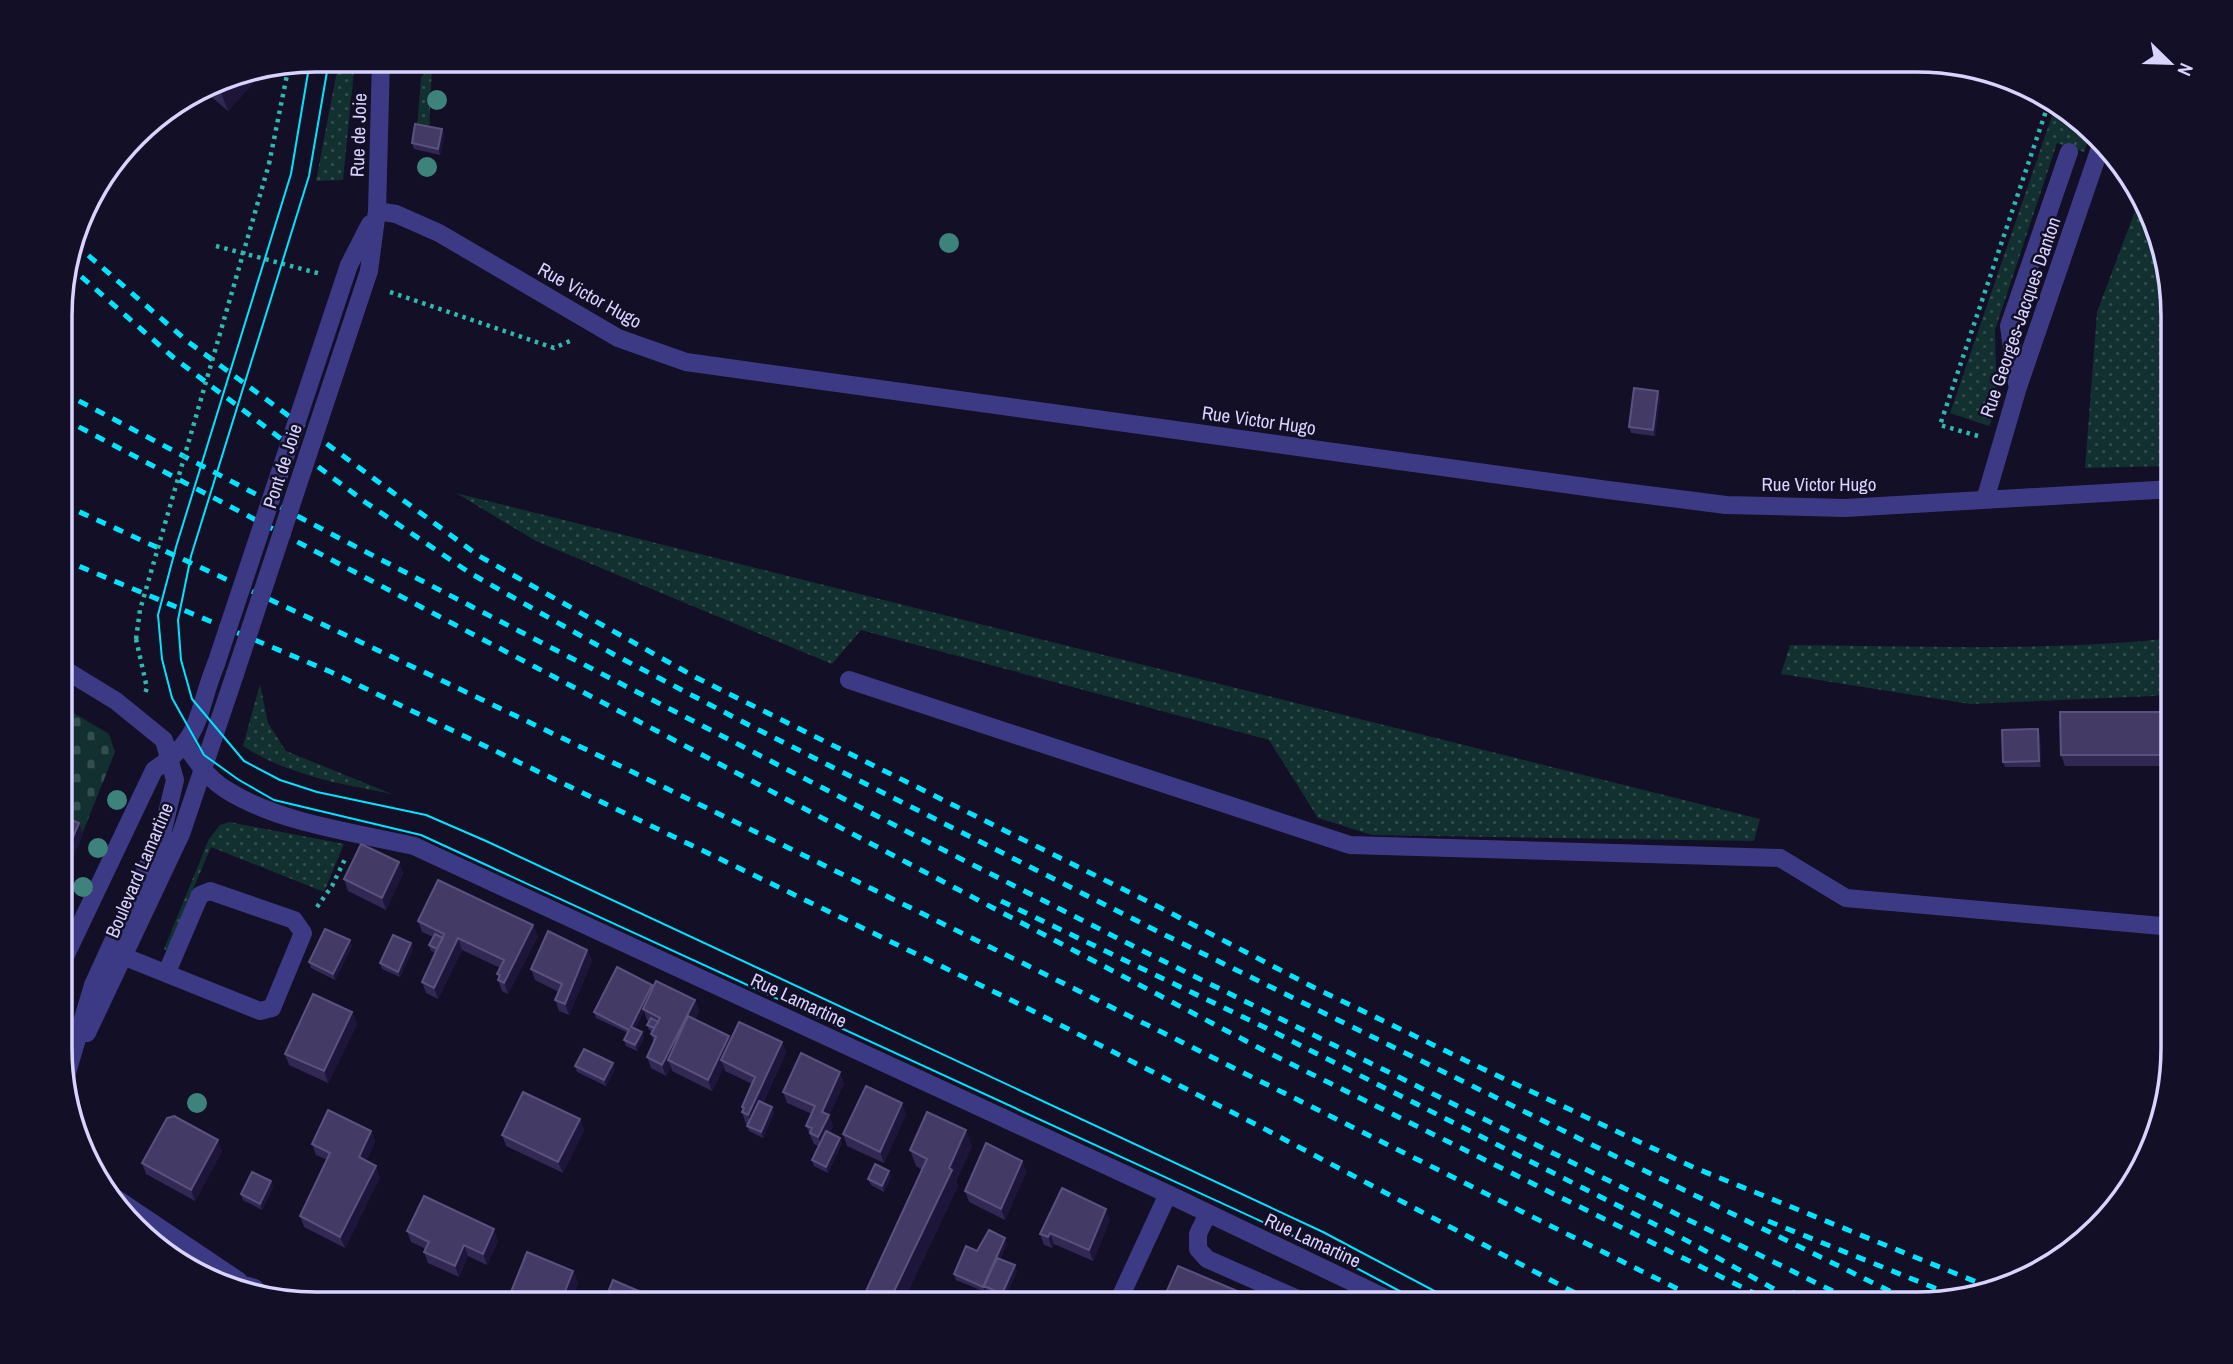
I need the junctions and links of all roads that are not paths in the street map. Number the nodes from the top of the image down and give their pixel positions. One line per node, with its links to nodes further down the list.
1 (381, 72): 4 (street, Rue de Joie)
2 (2069, 152): 7 (street)
3 (2098, 153): 7 (street, Rue Georges-Jacques Danton)
4 (377, 211): 5 (street, Rue de Joie); 6 (street, Rue de Joie); 9 (street, Rue Victor Hugo)
5 (349, 265): 10 (street, Pont de Joie, bridge)
6 (369, 271): 12 (street, Pont de Joie, bridge)
7 (2018, 387): 9 (street, Rue Georges-Jacques Danton)
8 (2161, 490): 9 (street, Rue Victor Hugo)
9 (1985, 500)
10 (216, 664): 14 (street, Boulevard Lamartine)
11 (72, 674): 15 (street, Boulevard Lamartine)
12 (235, 674): 16 (street, Boulevard Lamartine)
13 (849, 680): 17 (street)
14 (186, 745): 15 (street, Boulevard Lamartine); 16 (street, Rue Lamartine)
15 (171, 759): 18 (street, Boulevard Lamartine); 21 (street, Boulevard Lamartine)
16 (204, 769): 19 (street, Boulevard Lamartine); 23 (street, Rue Lamartine)
17 (2161, 926)
18 (72, 942)
19 (125, 957): 20 (street); 22 (street, Boulevard Lamartine)
20 (167, 972): 20 (street)
21 (72, 1053)
22 (73, 1062)
23 (1168, 1194): 25 (street, Rue Lamartine); 27 (street)
24 (133, 1209): 26 (street)
25 (1208, 1213): 28 (street); 29 (street, Rue Lamartine)
26 (238, 1279)
27 (1123, 1292)
28 (1283, 1292)
29 (1373, 1292)

